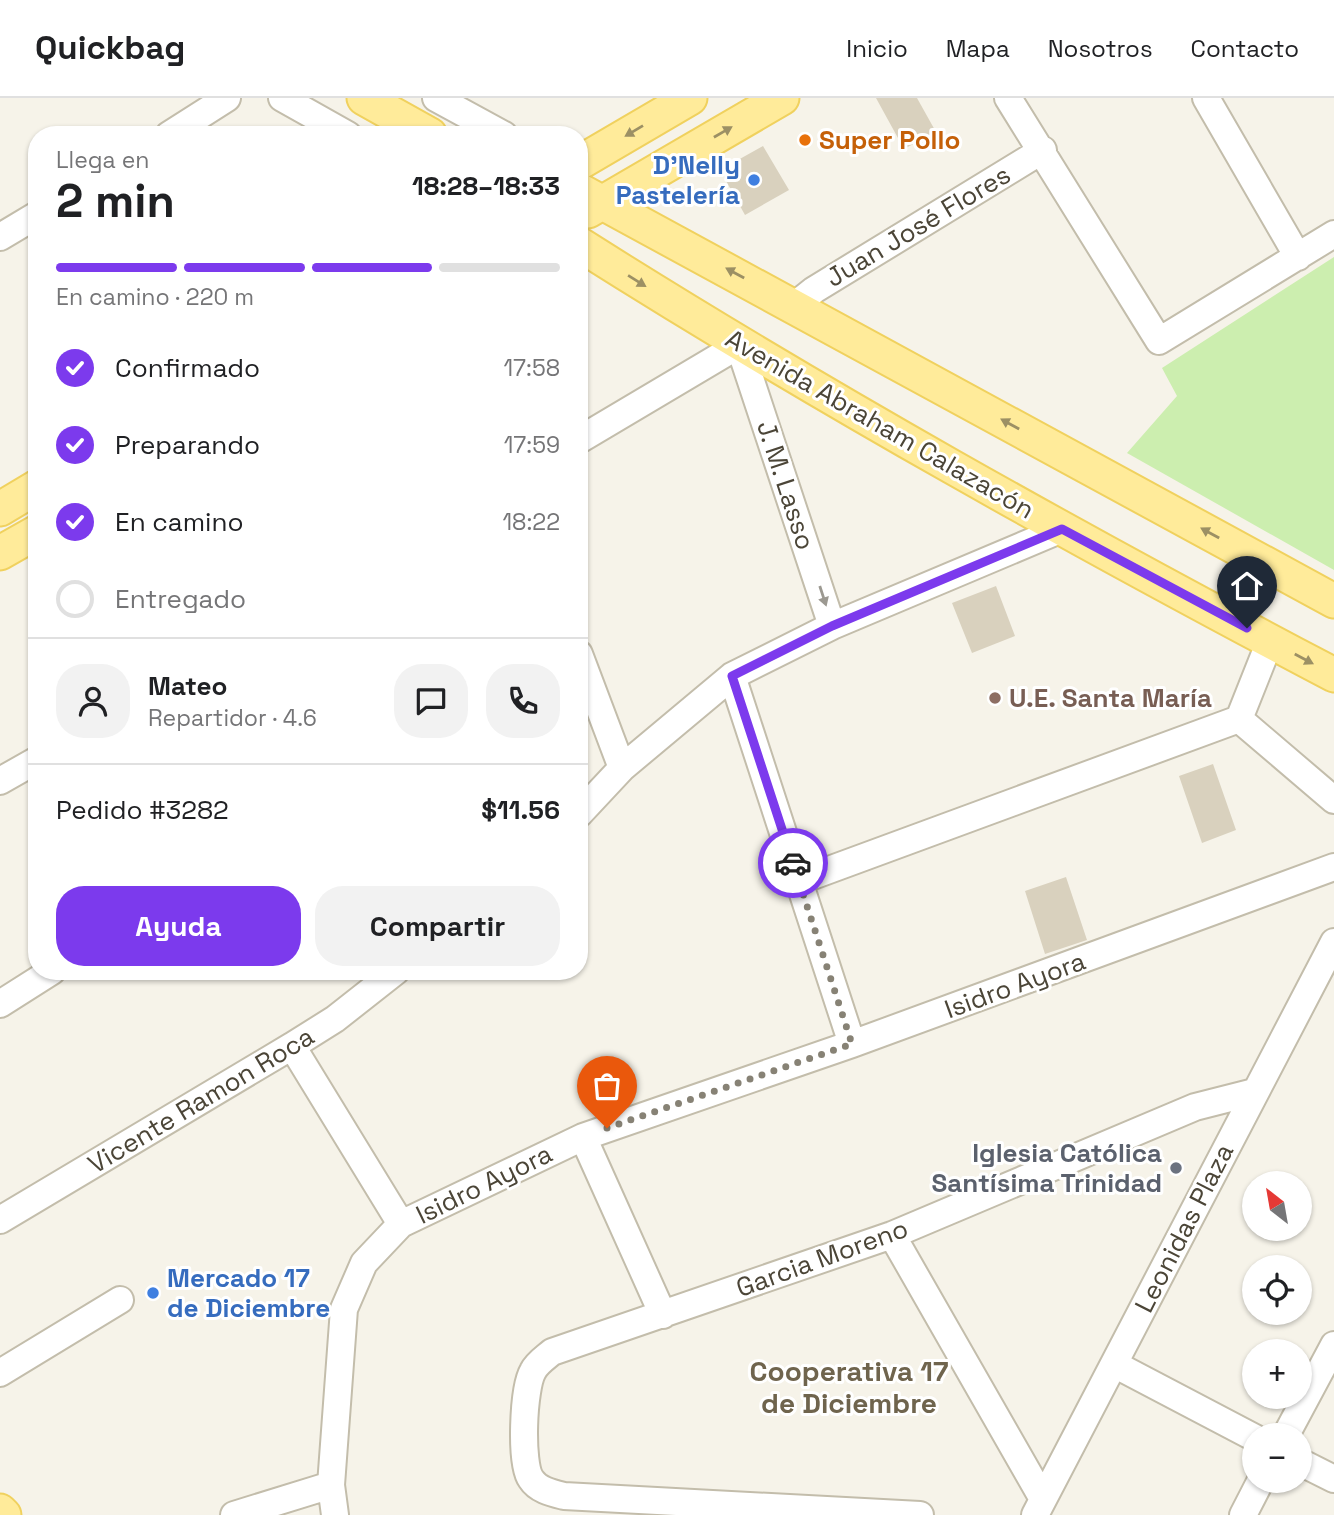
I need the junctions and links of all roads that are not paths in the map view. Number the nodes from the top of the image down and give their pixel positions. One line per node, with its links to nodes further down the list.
1 (227, 98): 9 (street)
2 (282, 98): 10 (street)
3 (364, 98): 11 (main road)
4 (436, 98): 12 (street)
5 (690, 98): 14 (main road, one-way to 14)
6 (782, 98): 15 (main road, one-way to 6)
7 (1008, 98): 13 (street)
8 (1206, 98): 21 (street)
9 (183, 126)
10 (332, 126)
11 (414, 126)
12 (487, 126)
13 (1043, 150): 21 (street); 22 (street, Juan José Flores)
14 (588, 158)
15 (588, 201)
16 (588, 203): 22 (main road, one-way to 16)
17 (28, 220): 19 (street)
18 (1334, 234): 21 (street)
19 (0, 237)
20 (588, 250): 23 (main road, Avenida Abraham Calazacón, one-way to 23)
21 (1298, 257)
22 (794, 306): 30 (main road, one-way to 22)
23 (739, 345): 24 (street); 27 (main road, Avenida Abraham Calazacón); 31 (street, J. M. Lasso, one-way to 31)
24 (588, 435)
25 (28, 492): 26 (main road)
26 (0, 509)
27 (1062, 529): 31 (street); 32 (main road, Avenida Abraham Calazacón)
28 (28, 536): 29 (main road)
29 (0, 553)
30 (1334, 601)
31 (832, 626): 34 (street)
32 (1270, 641): 33 (main road, Avenida Abraham Calazacón, one-way to 33); 36 (street)
33 (1334, 675)
34 (732, 676): 38 (street); 43 (street)
35 (588, 678): 38 (street)
36 (1239, 719): 40 (street); 43 (street)
37 (28, 765): 39 (street)
38 (622, 768): 41 (street)
39 (0, 781)
40 (1334, 800)
41 (588, 804)
42 (1334, 867): 48 (street, Isidro Ayora)
43 (799, 881): 48 (street)
44 (1334, 942): 50 (street, Leonidas Plaza)
45 (38, 980): 47 (street)
46 (385, 980): 49 (street, Vicente Ramon Roca)
47 (0, 1004)
48 (852, 1044): 51 (street, Isidro Ayora)
49 (292, 1046): 52 (street, Vicente Ramon Roca); 53 (street)
50 (1254, 1092): 54 (street, Garcia Moreno); 58 (street, Leonidas Plaza)
51 (583, 1137): 53 (street, Isidro Ayora); 56 (street)
52 (0, 1220)
53 (401, 1224): 64 (street, Isidro Ayora)
54 (892, 1235): 56 (street, Garcia Moreno); 66 (street)
55 (120, 1300): 59 (street)
56 (663, 1315): 71 (street, Garcia Moreno)
57 (1334, 1345): 60 (street)
58 (1115, 1364): 61 (street); 66 (street, Leonidas Plaza)
59 (0, 1373)
60 (1292, 1423)
61 (1242, 1431)
62 (1312, 1468): 63 (street)
63 (1334, 1479)
64 (331, 1485): 69 (street); 70 (street, Isidro Ayora)
65 (1254, 1493): 72 (street)
66 (1039, 1507)
67 (0, 1511): 68 (main road)
68 (4, 1515)
69 (234, 1515)
70 (335, 1515)
71 (920, 1515)
72 (1243, 1515)

